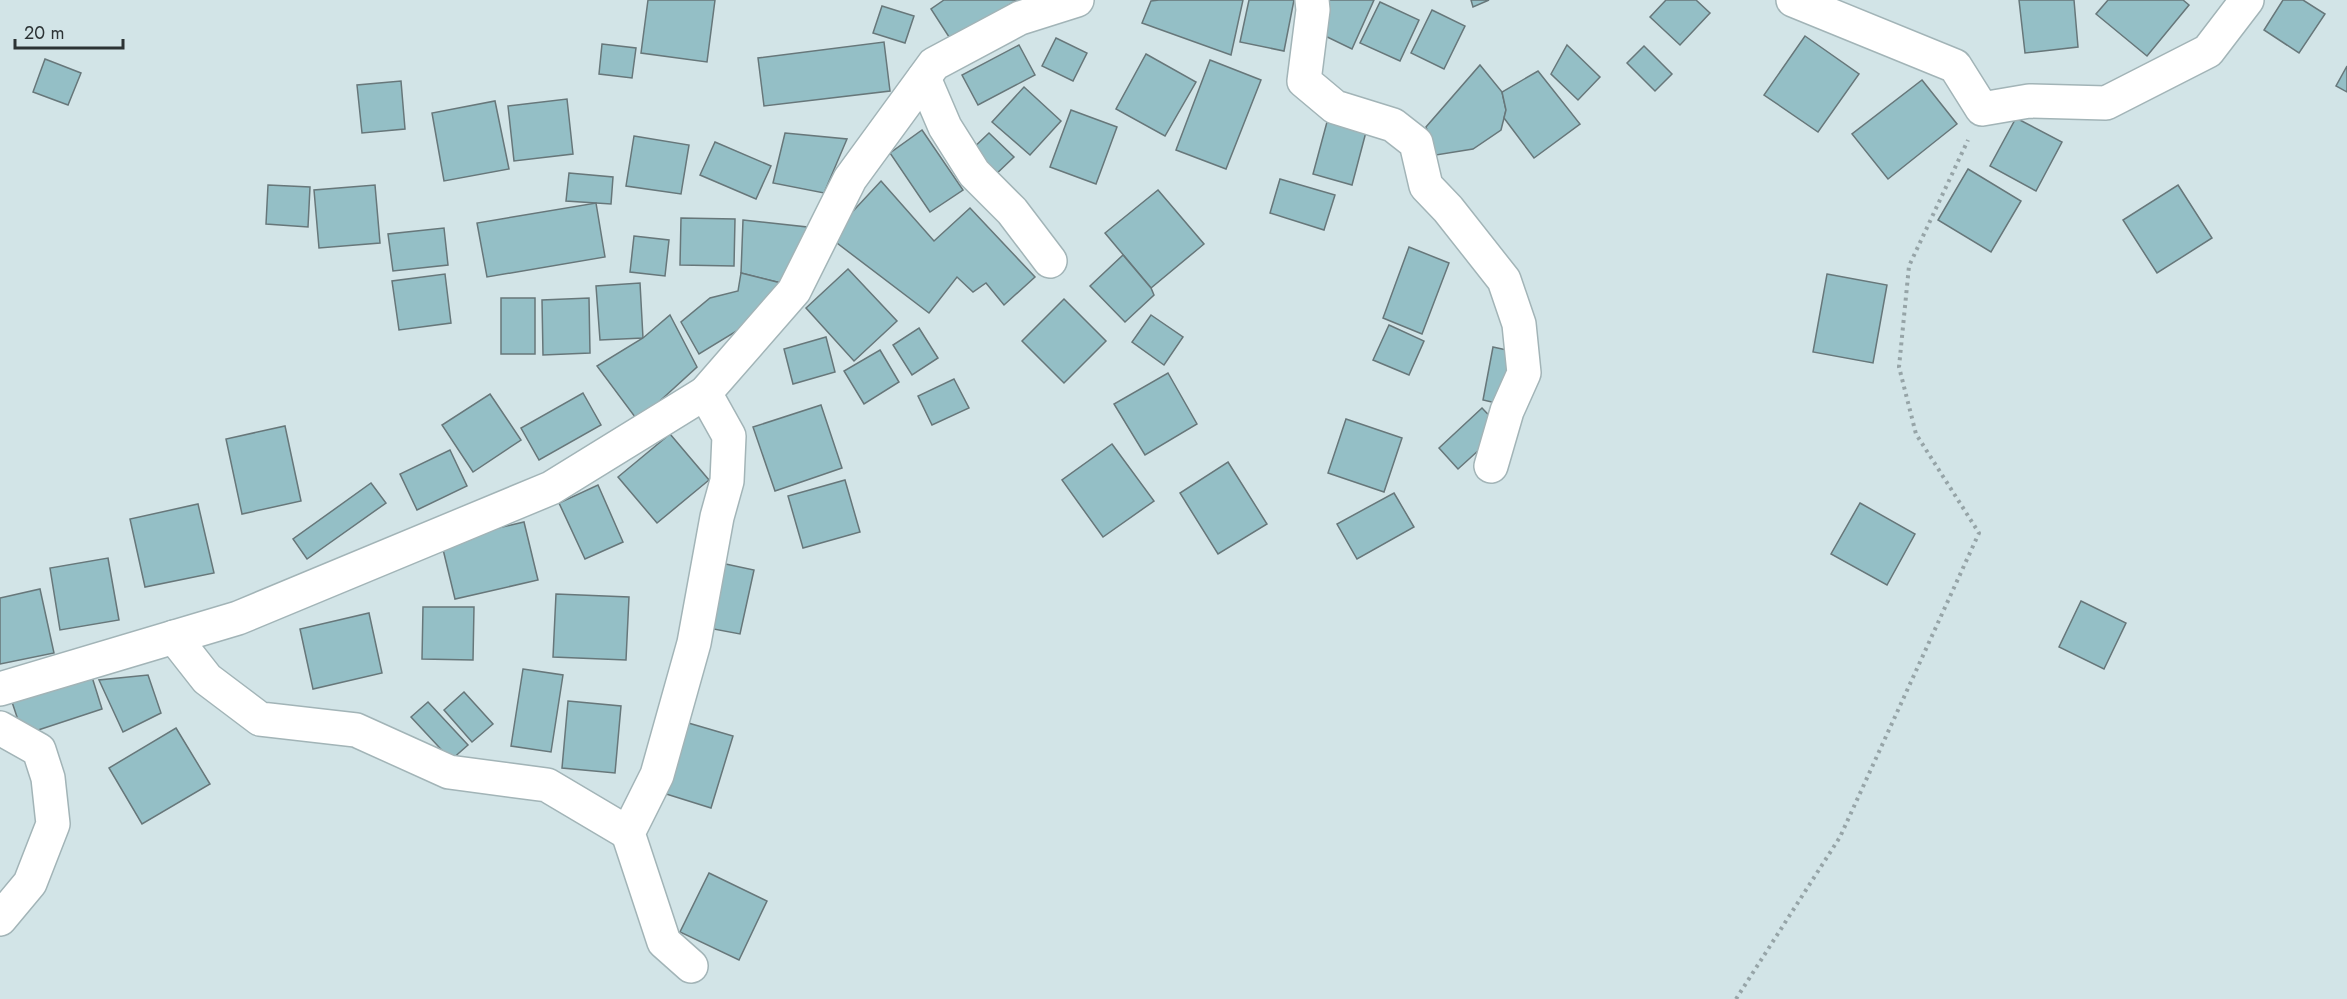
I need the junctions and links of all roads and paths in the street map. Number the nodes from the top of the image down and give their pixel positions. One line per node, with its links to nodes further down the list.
1 (1077, 0): 5 (street)
2 (1312, 0): 9 (street)
3 (1793, 0): 6 (street)
4 (2247, 0): 6 (street)
5 (924, 78): 7 (street); 8 (street)
6 (1982, 109): 16 (path)
7 (1050, 261)
8 (705, 393): 10 (street); 13 (street)
9 (1491, 466)
10 (174, 637): 11 (street); 13 (street)
11 (0, 689)
12 (0, 728): 14 (street)
13 (628, 833): 15 (street)
14 (0, 919)
15 (691, 966)
16 (1736, 999)

